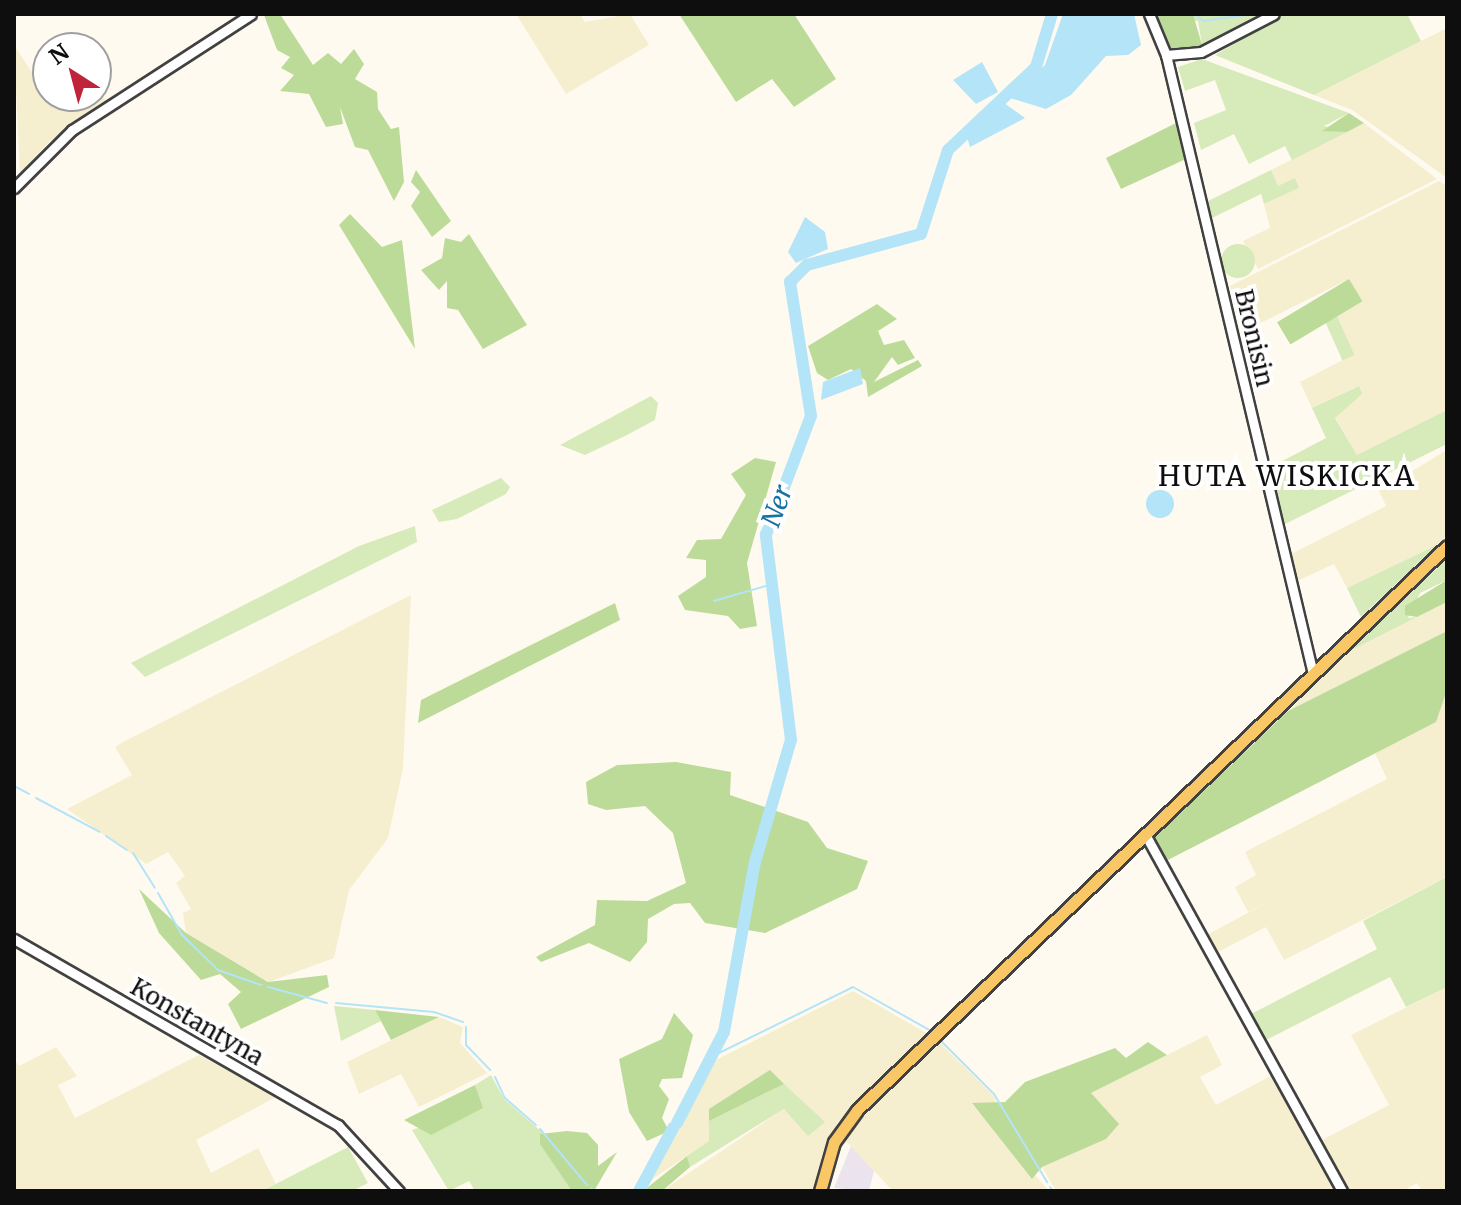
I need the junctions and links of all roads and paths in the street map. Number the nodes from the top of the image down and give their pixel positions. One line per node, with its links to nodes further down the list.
1 (251, 14): 5 (street)
2 (1149, 14): 4 (street, Bronisin)
3 (1274, 14): 4 (street)
4 (1166, 55): 7 (street, Bronisin)
5 (14, 188)
6 (1447, 546): 7 (main road)
7 (1313, 674): 8 (main road)
8 (1145, 834): 11 (main road); 12 (street)
9 (14, 939): 10 (street, Konstantyna)
10 (399, 1191)
11 (820, 1191)
12 (1342, 1191)

